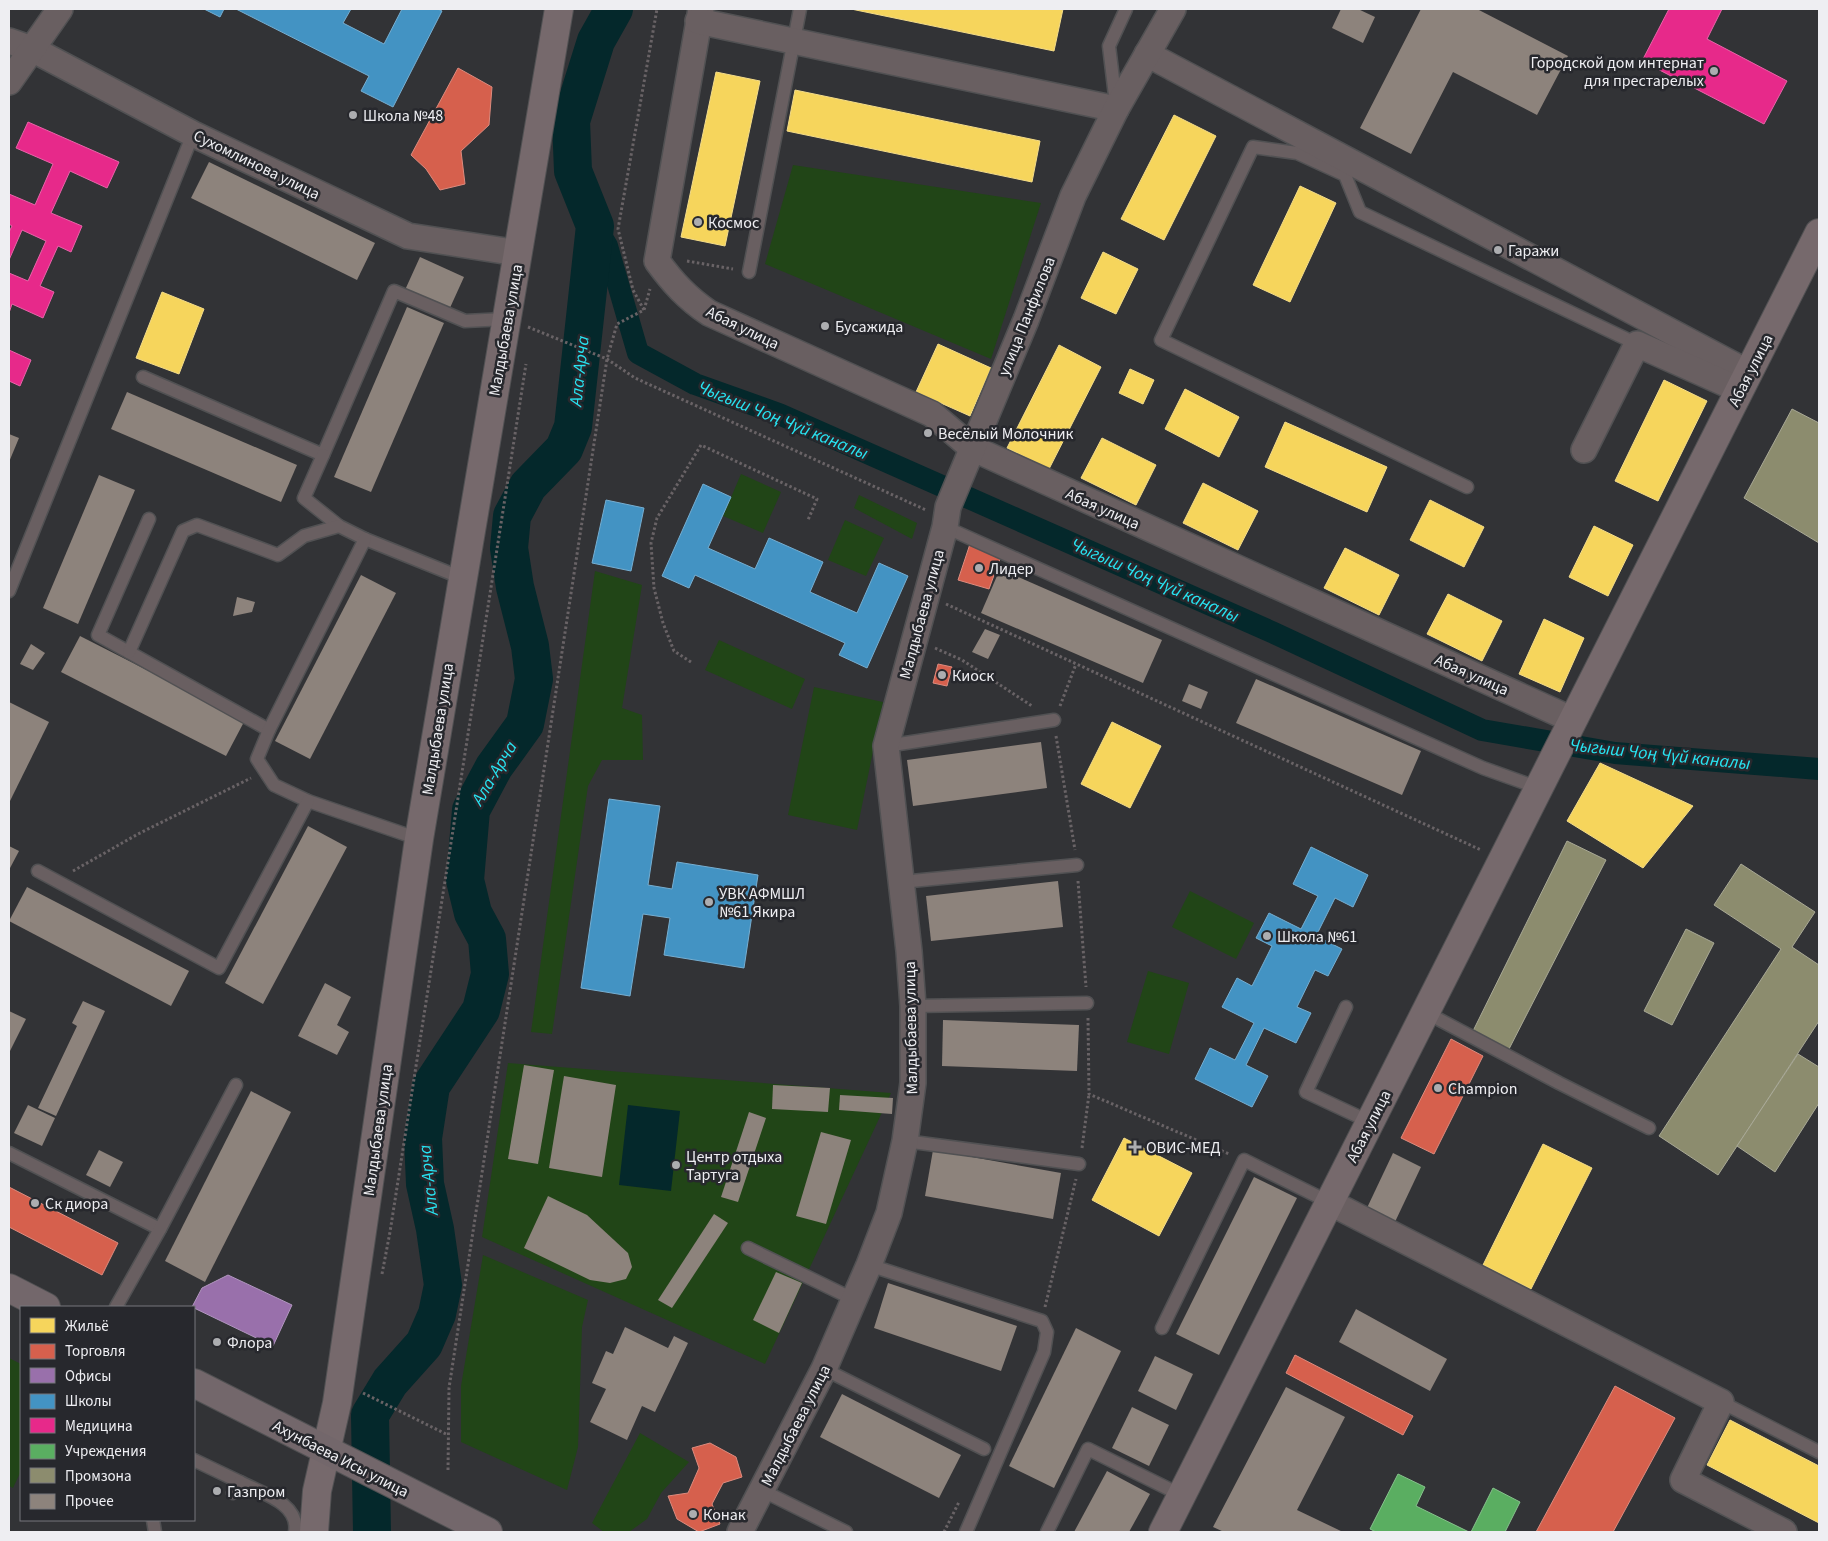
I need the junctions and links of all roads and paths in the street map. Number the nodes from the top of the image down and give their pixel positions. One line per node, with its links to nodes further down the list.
1 (60, 9): 10 (street)
2 (559, 9): 16 (street, Малдыбаева улица)
3 (656, 9): 20 (path)
4 (800, 9): 9 (lane)
5 (1126, 9): 13 (lane)
6 (1173, 9): 11 (street, улица Панфилова)
7 (700, 15): 9 (street); 28 (street, Абая улица)
8 (9, 40): 10 (street, Сухомлинова улица)
9 (794, 41): 13 (street); 18 (lane)
10 (32, 49): 12 (street); 14 (street, Сухомлинова улица)
11 (1147, 54): 13 (street, улица Панфилова); 27 (street)
12 (9, 81)
13 (1116, 109): 28 (street, улица Панфилова)
14 (193, 134): 16 (street, Сухомлинова улица); 38 (lane)
15 (1819, 233): 27 (street, Абая улица)
16 (518, 253): 21 (street, Малдыбаева улица)
17 (683, 261): 18 (path)
18 (749, 272)
19 (651, 286): 20 (path)
20 (644, 310): 25 (path)
21 (506, 319): 30 (lane); 37 (street, Малдыбаева улица)
22 (530, 338): 25 (path)
23 (1637, 344): 27 (street); 29 (street); 31 (lane)
24 (527, 357): 72 (path)
25 (607, 359): 32 (path); 82 (path)
26 (142, 377): 30 (lane)
27 (1744, 381): 46 (street, Абая улица)
28 (972, 448): 32 (street, улица Панфилова); 46 (street, Абая улица)
29 (1584, 450)
30 (323, 455): 35 (lane)
31 (1467, 487)
32 (946, 517): 39 (street, Малдыбаева улица); 49 (lane)
33 (149, 519): 41 (lane)
34 (808, 520): 42 (path)
35 (339, 526): 36 (lane); 41 (lane)
36 (365, 539): 37 (lane); 45 (lane)
37 (462, 578): 51 (street, Малдыбаева улица)
38 (9, 591)
39 (926, 595): 40 (street, Малдыбаева улица); 43 (path)
40 (915, 640): 44 (path); 47 (street, Малдыбаева улица)
41 (129, 652): 45 (lane)
42 (691, 662)
43 (1076, 664): 44 (path); 52 (path)
44 (1054, 720): 47 (lane); 53 (path)
45 (270, 730): 48 (lane)
46 (1564, 738): 49 (street, Абая улица)
47 (886, 746): 56 (street, Малдыбаева улица)
48 (265, 771): 50 (lane); 55 (path)
49 (1539, 788): 52 (street, Абая улица)
50 (308, 801): 51 (lane); 54 (lane)
51 (419, 838): 85 (street, Малдыбаева улица)
52 (1502, 860): 60 (street, Абая улица)
53 (1077, 865): 56 (lane); 57 (path)
54 (38, 871)
55 (69, 873)
56 (901, 882): 58 (street, Малдыбаева улица)
57 (1087, 1003): 58 (lane); 66 (path)
58 (913, 1006): 64 (street, Малдыбаева улица)
59 (1346, 1007): 62 (lane)
60 (1426, 1012): 62 (street, Абая улица); 63 (lane)
61 (236, 1085): 69 (lane)
62 (1370, 1122): 68 (street, Абая улица)
63 (1649, 1128)
64 (905, 1141): 67 (lane); 71 (street, Малдыбаева улица)
65 (9, 1153): 69 (lane)
66 (1244, 1160): 68 (lane); 77 (lane)
67 (1080, 1164)
68 (1330, 1202): 81 (street); 89 (street, Абая улица)
69 (160, 1229): 76 (lane)
70 (748, 1248): 74 (lane)
71 (870, 1265): 74 (street, Малдыбаева улица); 95 (lane)
72 (381, 1279)
73 (9, 1288): 75 (main road)
74 (854, 1300): 78 (street, Малдыбаева улица)
75 (44, 1306)
76 (117, 1306)
77 (1162, 1328)
78 (824, 1368): 83 (lane); 88 (street, Малдыбаева улица)
79 (195, 1384): 85 (main road, Ахунбаева Исы улица)
80 (360, 1392): 82 (path)
81 (1722, 1402): 84 (lane); 98 (street)
82 (448, 1435): 87 (path)
83 (984, 1449)
84 (1819, 1452)
85 (338, 1457): 90 (main road, Ахунбаева Исы улица); 92 (street, Малдыбаева улица)
86 (195, 1461): 91 (lane)
87 (448, 1470)
88 (761, 1490): 93 (street, Малдыбаева улица); 94 (lane)
89 (1181, 1495): 96 (lane); 97 (street, Абая улица)
90 (480, 1530)
91 (295, 1532)
92 (314, 1532)
93 (740, 1532)
94 (846, 1532)
95 (966, 1532)
96 (1047, 1532)
97 (1163, 1532)
98 (1784, 1532)

